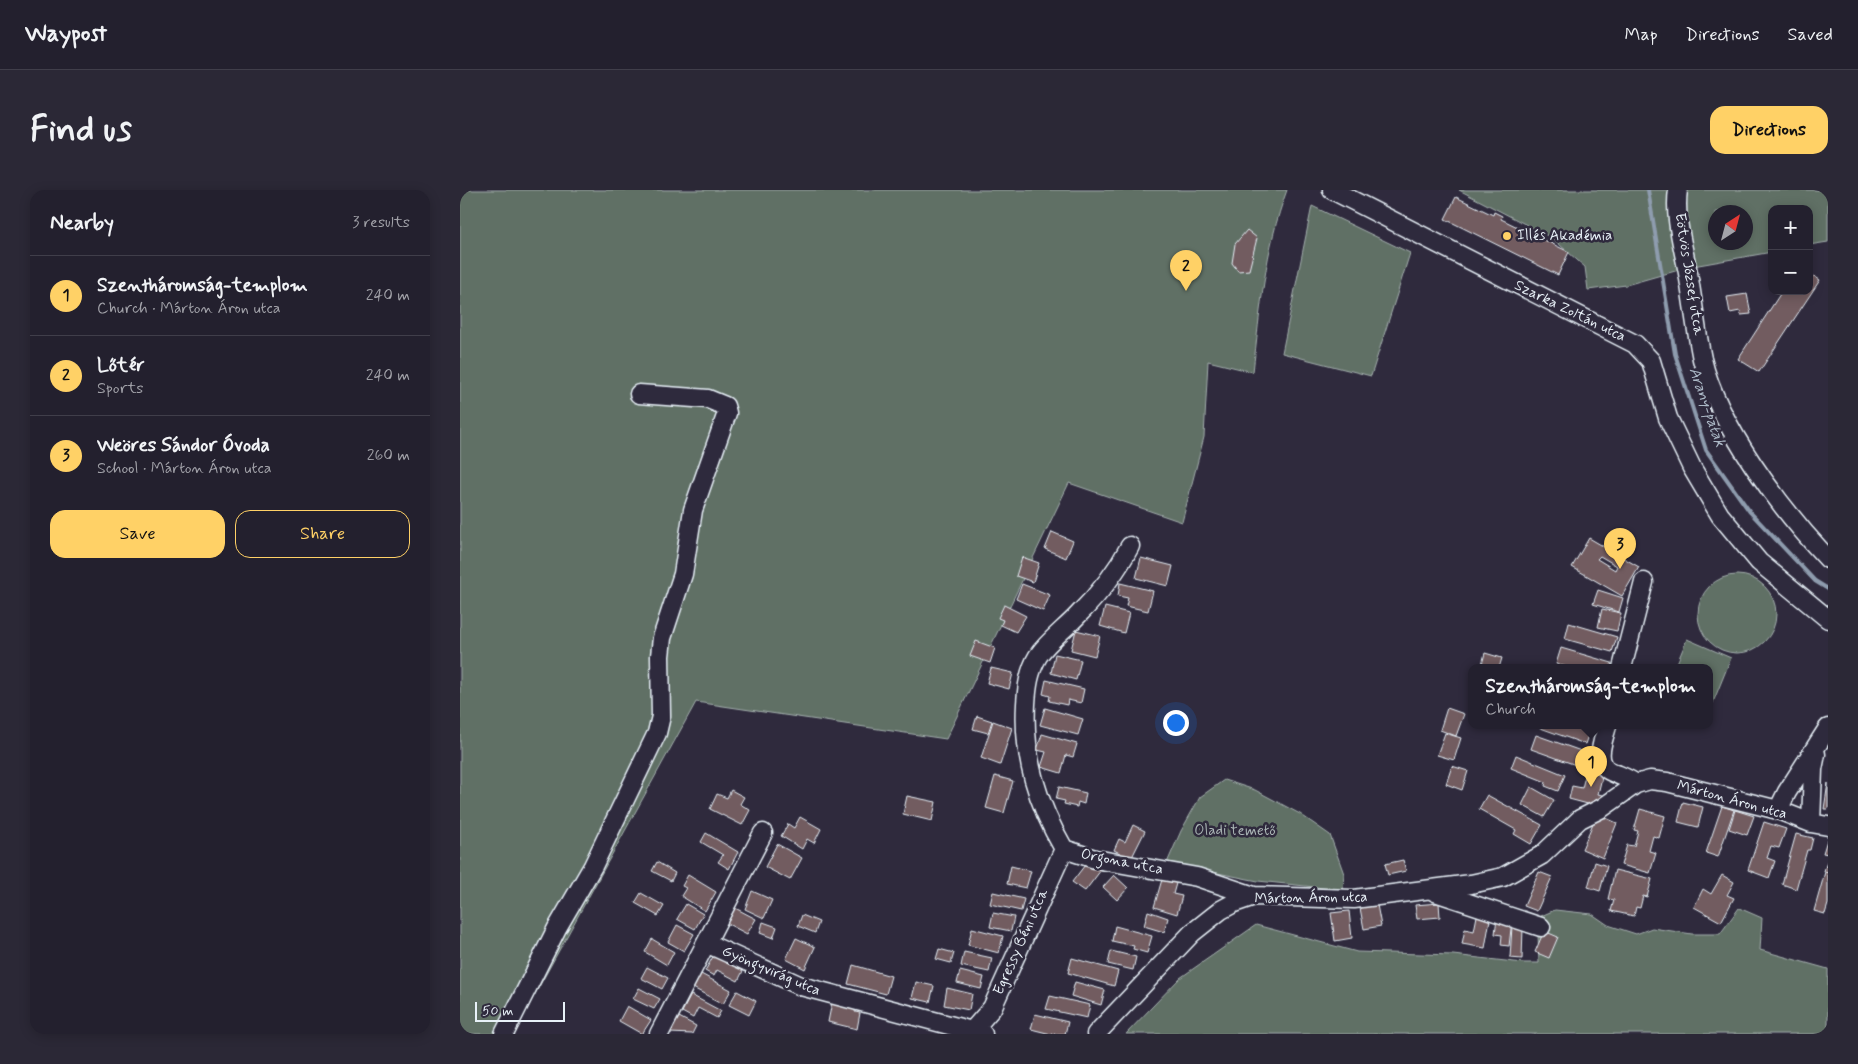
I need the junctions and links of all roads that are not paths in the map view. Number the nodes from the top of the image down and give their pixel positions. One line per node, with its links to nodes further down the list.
1 (1332, 190): 7 (street, Szarka Zoltán utca)
2 (1678, 190): 5 (street, Eötvös József utca)
3 (639, 394): 22 (street)
4 (1130, 546): 16 (street, Orgona utca)
5 (1828, 560)
6 (1644, 582): 8 (street)
7 (1828, 619)
8 (1623, 664)
9 (1828, 728): 11 (street)
10 (1606, 729): 12 (street)
11 (1818, 745): 13 (street); 14 (street)
12 (1636, 784): 13 (street, Márton Áron utca); 17 (street, Márton Áron utca)
13 (1778, 810): 14 (street, Márton Áron utca)
14 (1820, 824)
15 (763, 833): 20 (street)
16 (1064, 849): 18 (street, Orgona utca); 21 (street, Egressy Béni utca)
17 (1429, 890): 18 (street, Márton Áron utca); 19 (street, Márton Áron utca)
18 (1254, 896): 24 (street, Márton Áron utca)
19 (1541, 928)
20 (706, 943): 21 (street, Gyöngyvirág utca); 23 (street)
21 (978, 1032)
22 (504, 1034)
23 (660, 1034)
24 (1096, 1034)

